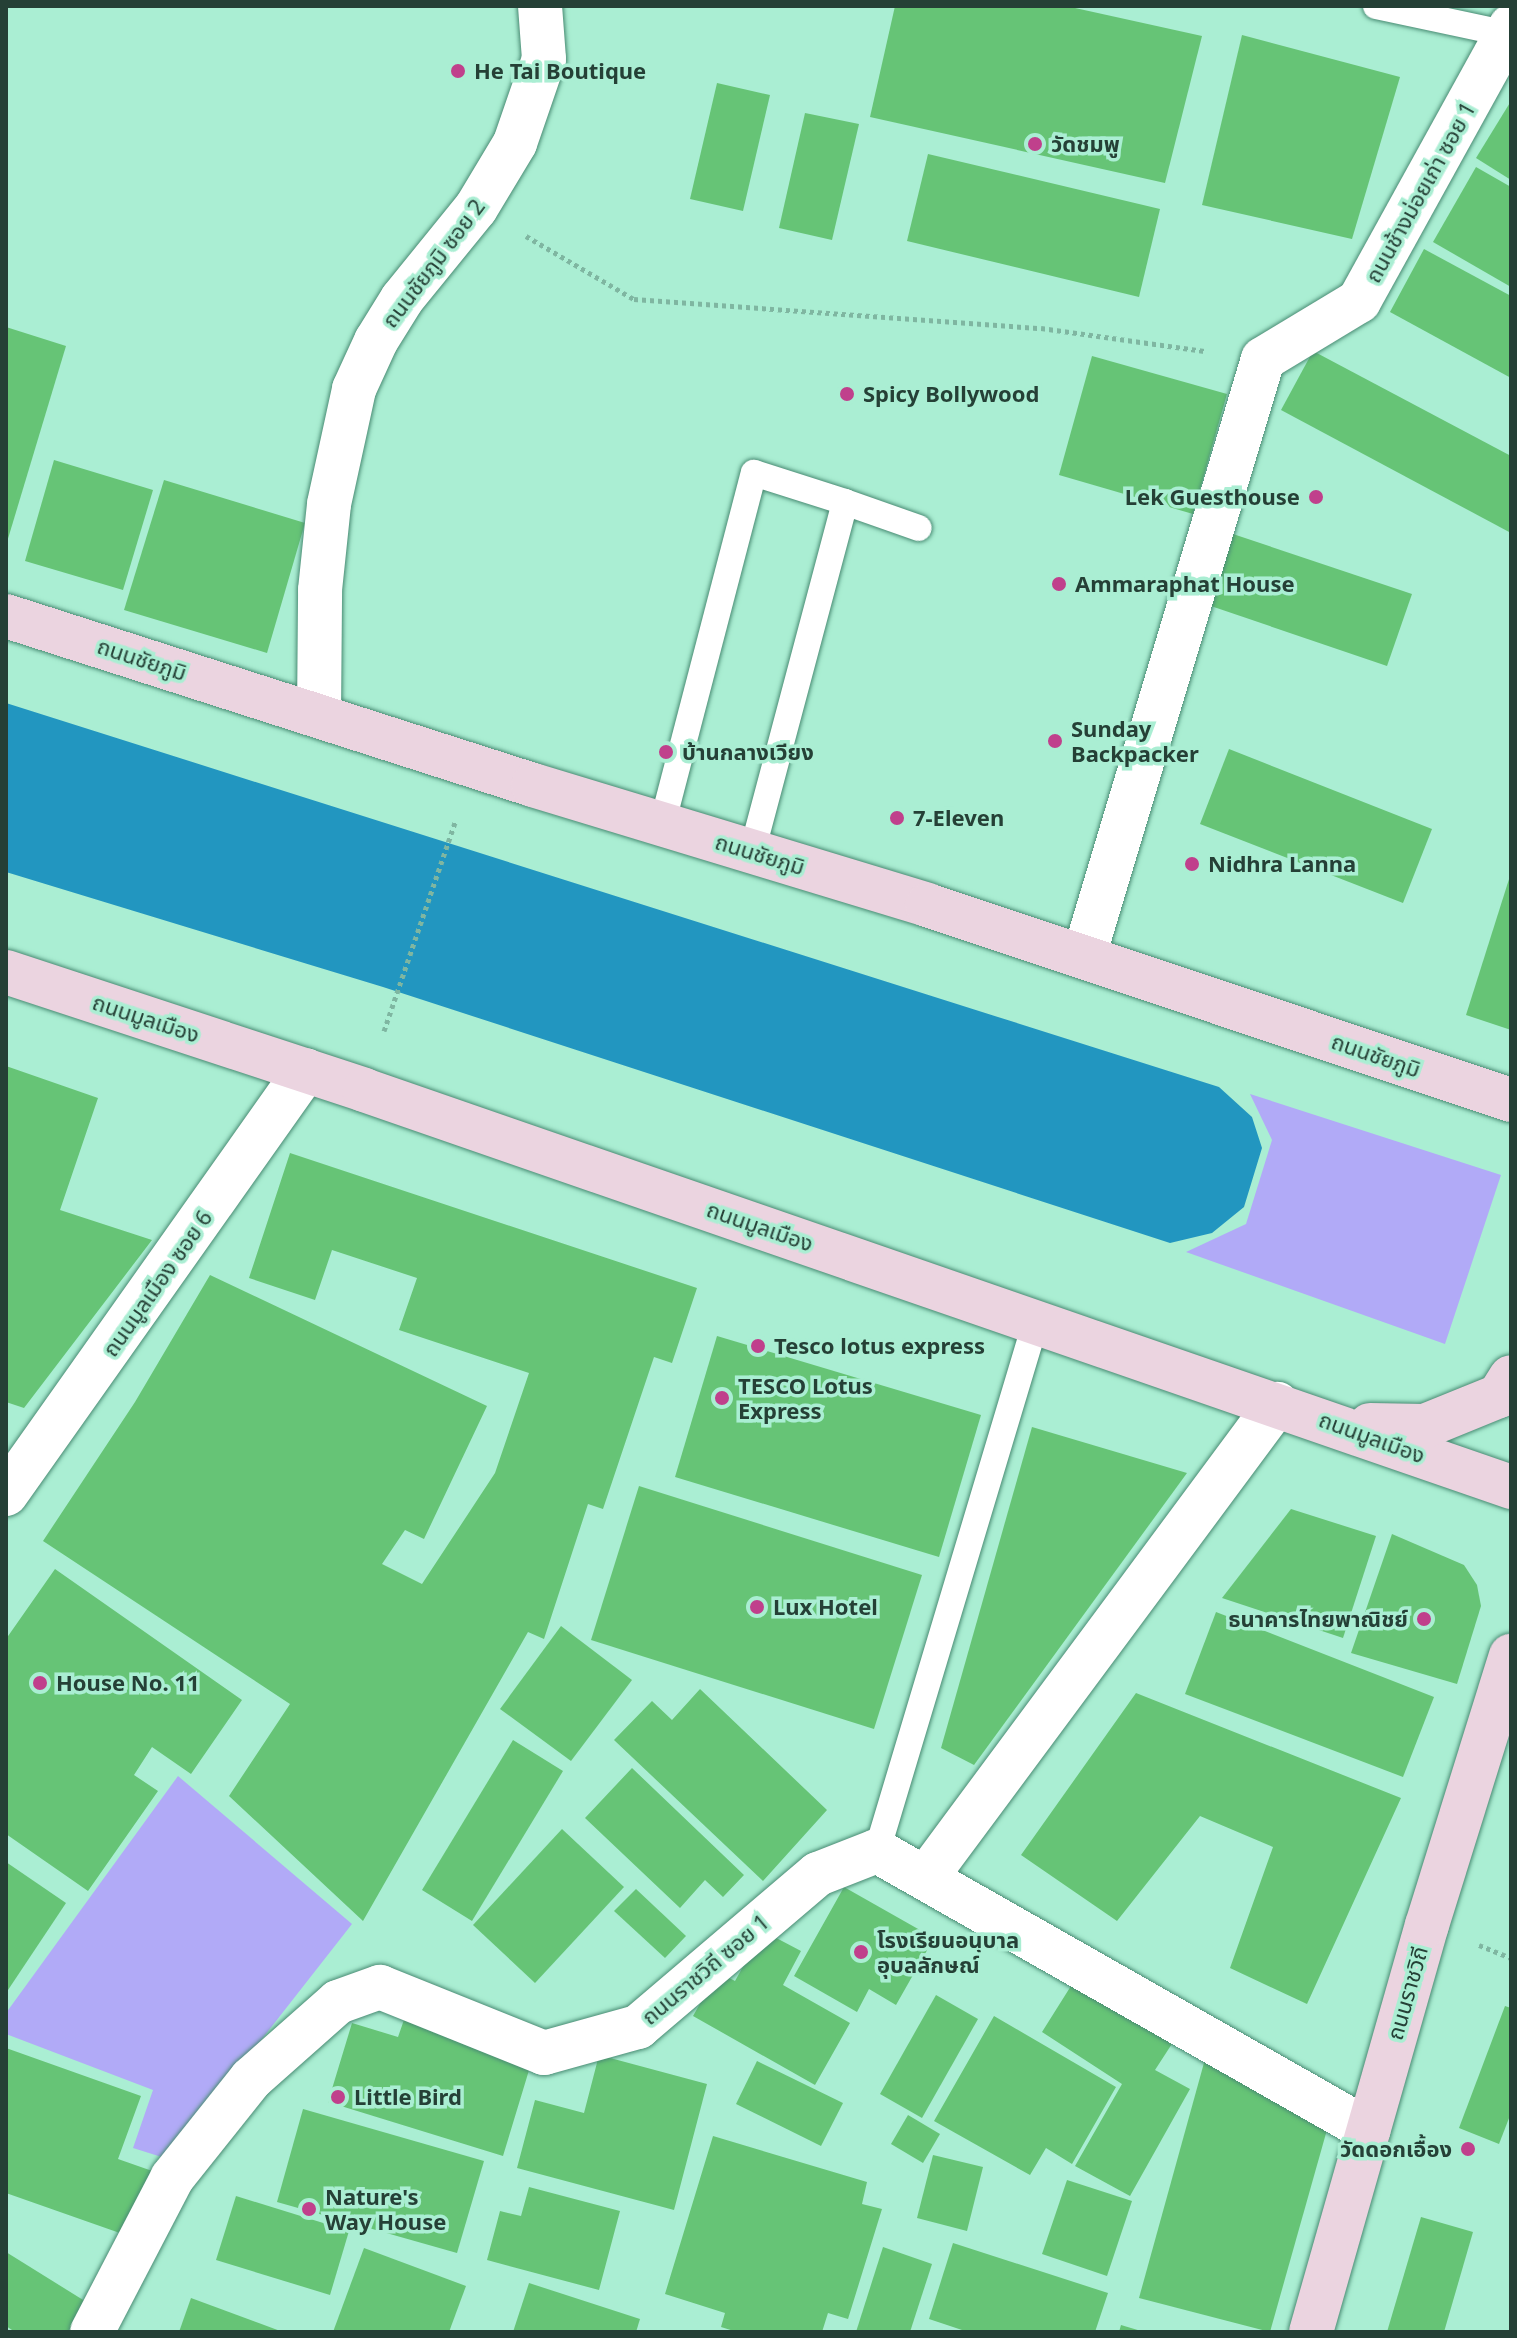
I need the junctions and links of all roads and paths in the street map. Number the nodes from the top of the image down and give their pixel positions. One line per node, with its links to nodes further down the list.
1 (540, 6): 4 (street, ถนนชัยภูมิ ซอย 2)
2 (1376, 6): 3 (lane)
3 (1509, 30): 5 (street, ถนนช้างม่อยเก่า ซอย 1)
4 (476, 208): 5 (path); 9 (street, ถนนชัยภูมิ ซอย 2)
5 (1263, 359): 13 (street)
6 (845, 502): 7 (lane); 11 (lane); 12 (lane)
7 (919, 528)
8 (6, 616): 9 (main road, ถนนชัยภูมิ)
9 (319, 715): 11 (main road, ถนนชัยภูมิ)
10 (457, 819): 15 (path)
11 (662, 825): 12 (main road, ถนนชัยภูมิ)
12 (752, 852): 13 (main road, ถนนชัยภูมิ)
13 (1084, 956): 17 (main road, ถนนชัยภูมิ)
14 (6, 972): 16 (main road, ถนนมูลเมือง)
15 (384, 1031)
16 (306, 1070): 18 (main road, ถนนมูลเมือง); 23 (street, ถนนมูลเมือง ซอย 6)
17 (1511, 1100)
18 (1036, 1321): 20 (main road, ถนนมูลเมือง); 25 (lane)
19 (1511, 1377): 21 (main road)
20 (1277, 1404): 21 (main road, ถนนมูลเมือง); 26 (street)
21 (1335, 1424): 22 (main road, ถนนมูลเมือง)
22 (1511, 1487)
23 (6, 1494)
24 (1511, 1656): 27 (main road, ถนนราชวิถี)
25 (877, 1851): 26 (street); 28 (street, ถนนราชวิถี ซอย 1)
26 (927, 1876): 27 (street)
27 (1368, 2130): 29 (main road, ถนนราชวิถี)
28 (92, 2332)
29 (1311, 2332)

